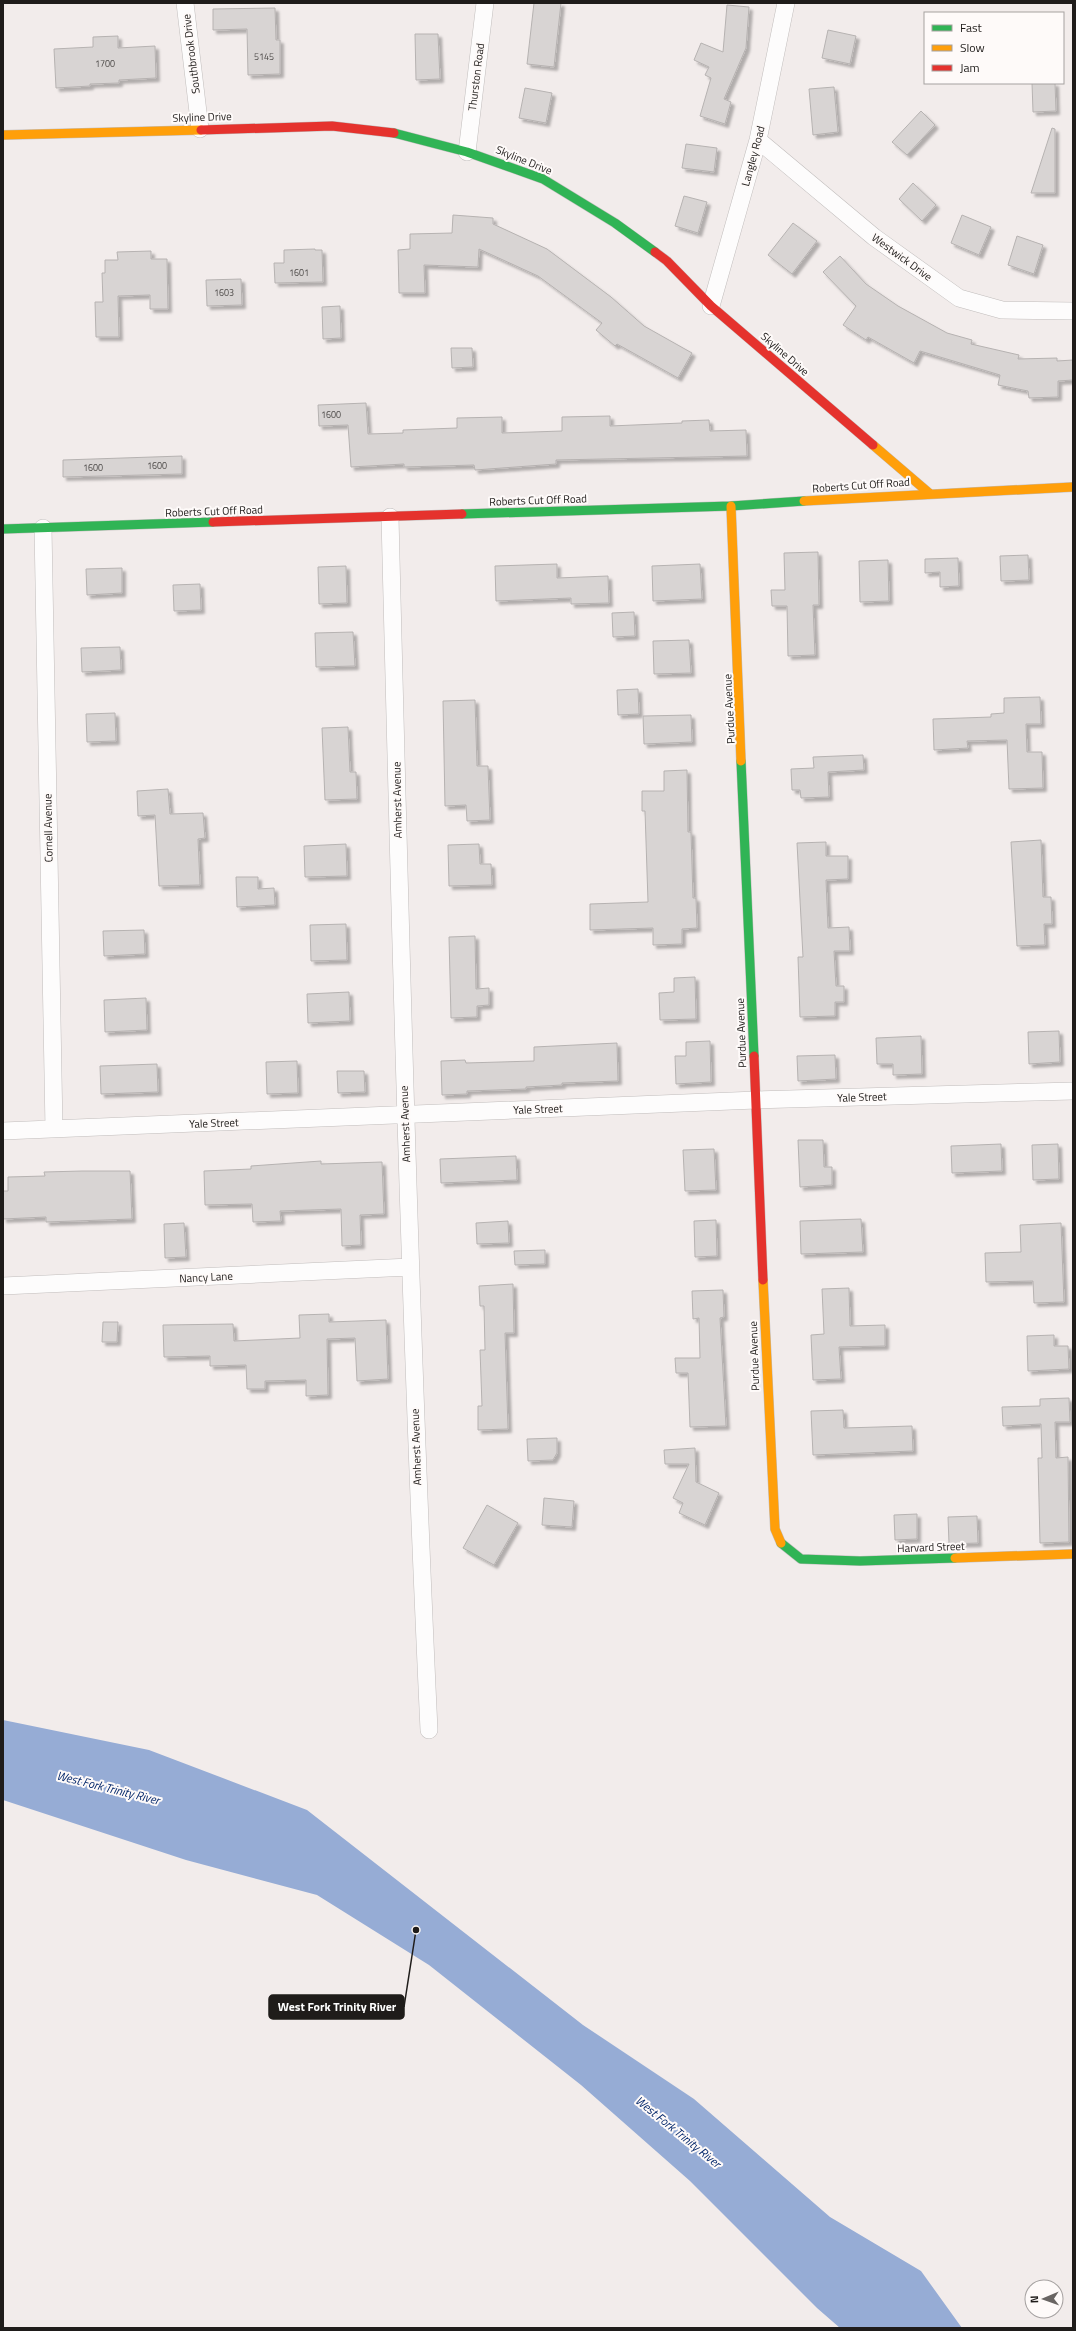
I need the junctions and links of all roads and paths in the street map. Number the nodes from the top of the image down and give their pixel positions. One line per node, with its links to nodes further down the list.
1 (185, 3): 4 (street, Southbrook Drive)
2 (485, 3): 7 (street, Thurston Road)
3 (786, 3): 6 (street, Langley Road)
4 (200, 129): 5 (street, Skyline Drive); 7 (street, Skyline Drive)
5 (3, 135)
6 (758, 140): 8 (street, Langley Road); 9 (street, Westwick Drive)
7 (467, 152): 8 (street, Skyline Drive)
8 (711, 306): 11 (street, Skyline Drive)
9 (1073, 311)
10 (1073, 487): 11 (street, Roberts Cut Off Road)
11 (929, 493): 12 (street, Roberts Cut Off Road)
12 (731, 506): 13 (street, Roberts Cut Off Road); 17 (street, Purdue Avenue)
13 (390, 517): 14 (street, Roberts Cut Off Road); 18 (street, Amherst Avenue)
14 (43, 528): 15 (street, Roberts Cut Off Road); 19 (street, Cornell Avenue)
15 (3, 529)
16 (1073, 1091): 17 (street, Yale Street)
17 (756, 1100): 18 (street, Yale Street); 23 (street, Purdue Avenue)
18 (405, 1115): 19 (street, Yale Street); 21 (street, Amherst Avenue)
19 (54, 1129): 20 (street, Yale Street)
20 (3, 1131)
21 (410, 1268): 22 (street, Nancy Lane); 25 (street, Amherst Avenue)
22 (3, 1286)
23 (791, 1553): 24 (street, Harvard Street)
24 (1073, 1554)
25 (429, 1730)

